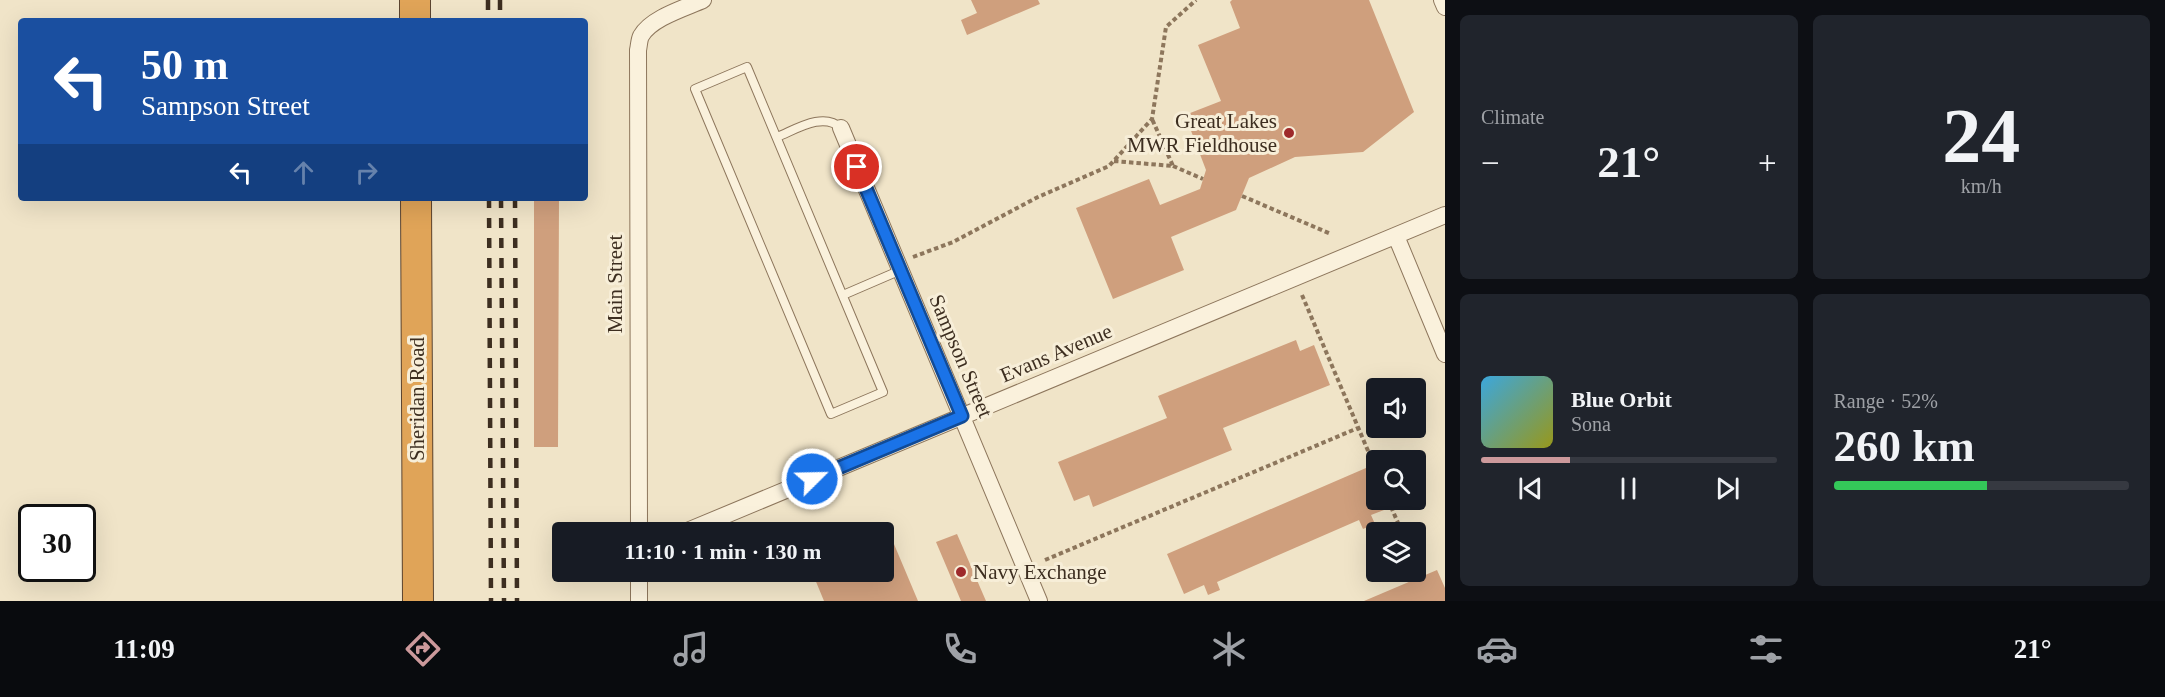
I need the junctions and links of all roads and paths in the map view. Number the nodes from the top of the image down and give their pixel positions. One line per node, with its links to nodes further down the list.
1 (415, 0): 6 (highway)
2 (703, 0): 25 (street, Main Street)
3 (1196, 0): 7 (path)
4 (1442, 0): 5 (street)
5 (1445, 7)
6 (415, 18)
7 (1152, 119): 10 (path); 11 (path)
8 (841, 128): 9 (lane); 18 (street, Sampson Street)
9 (777, 137): 19 (lane); 19 (lane)
10 (1114, 161): 11 (path); 18 (path)
11 (1173, 166): 12 (path)
12 (1203, 179)
13 (1242, 196): 16 (path)
14 (416, 201): 29 (highway, Sheridan Road)
15 (1445, 215): 17 (street, Evans Avenue)
16 (1331, 234)
17 (1396, 236): 21 (street); 22 (street, Evans Avenue)
18 (899, 267): 19 (lane); 22 (street, Sampson Street)
19 (843, 295)
20 (1302, 295): 23 (path)
21 (1445, 354)
22 (962, 416): 26 (street, Evans Avenue); 31 (street, Sampson Street)
23 (1358, 428): 24 (path); 27 (path)
24 (1368, 450)
25 (639, 522)
26 (709, 522)
27 (1045, 560)
28 (639, 582): 30 (street)
29 (418, 601)
30 (639, 601)
31 (1039, 601)

